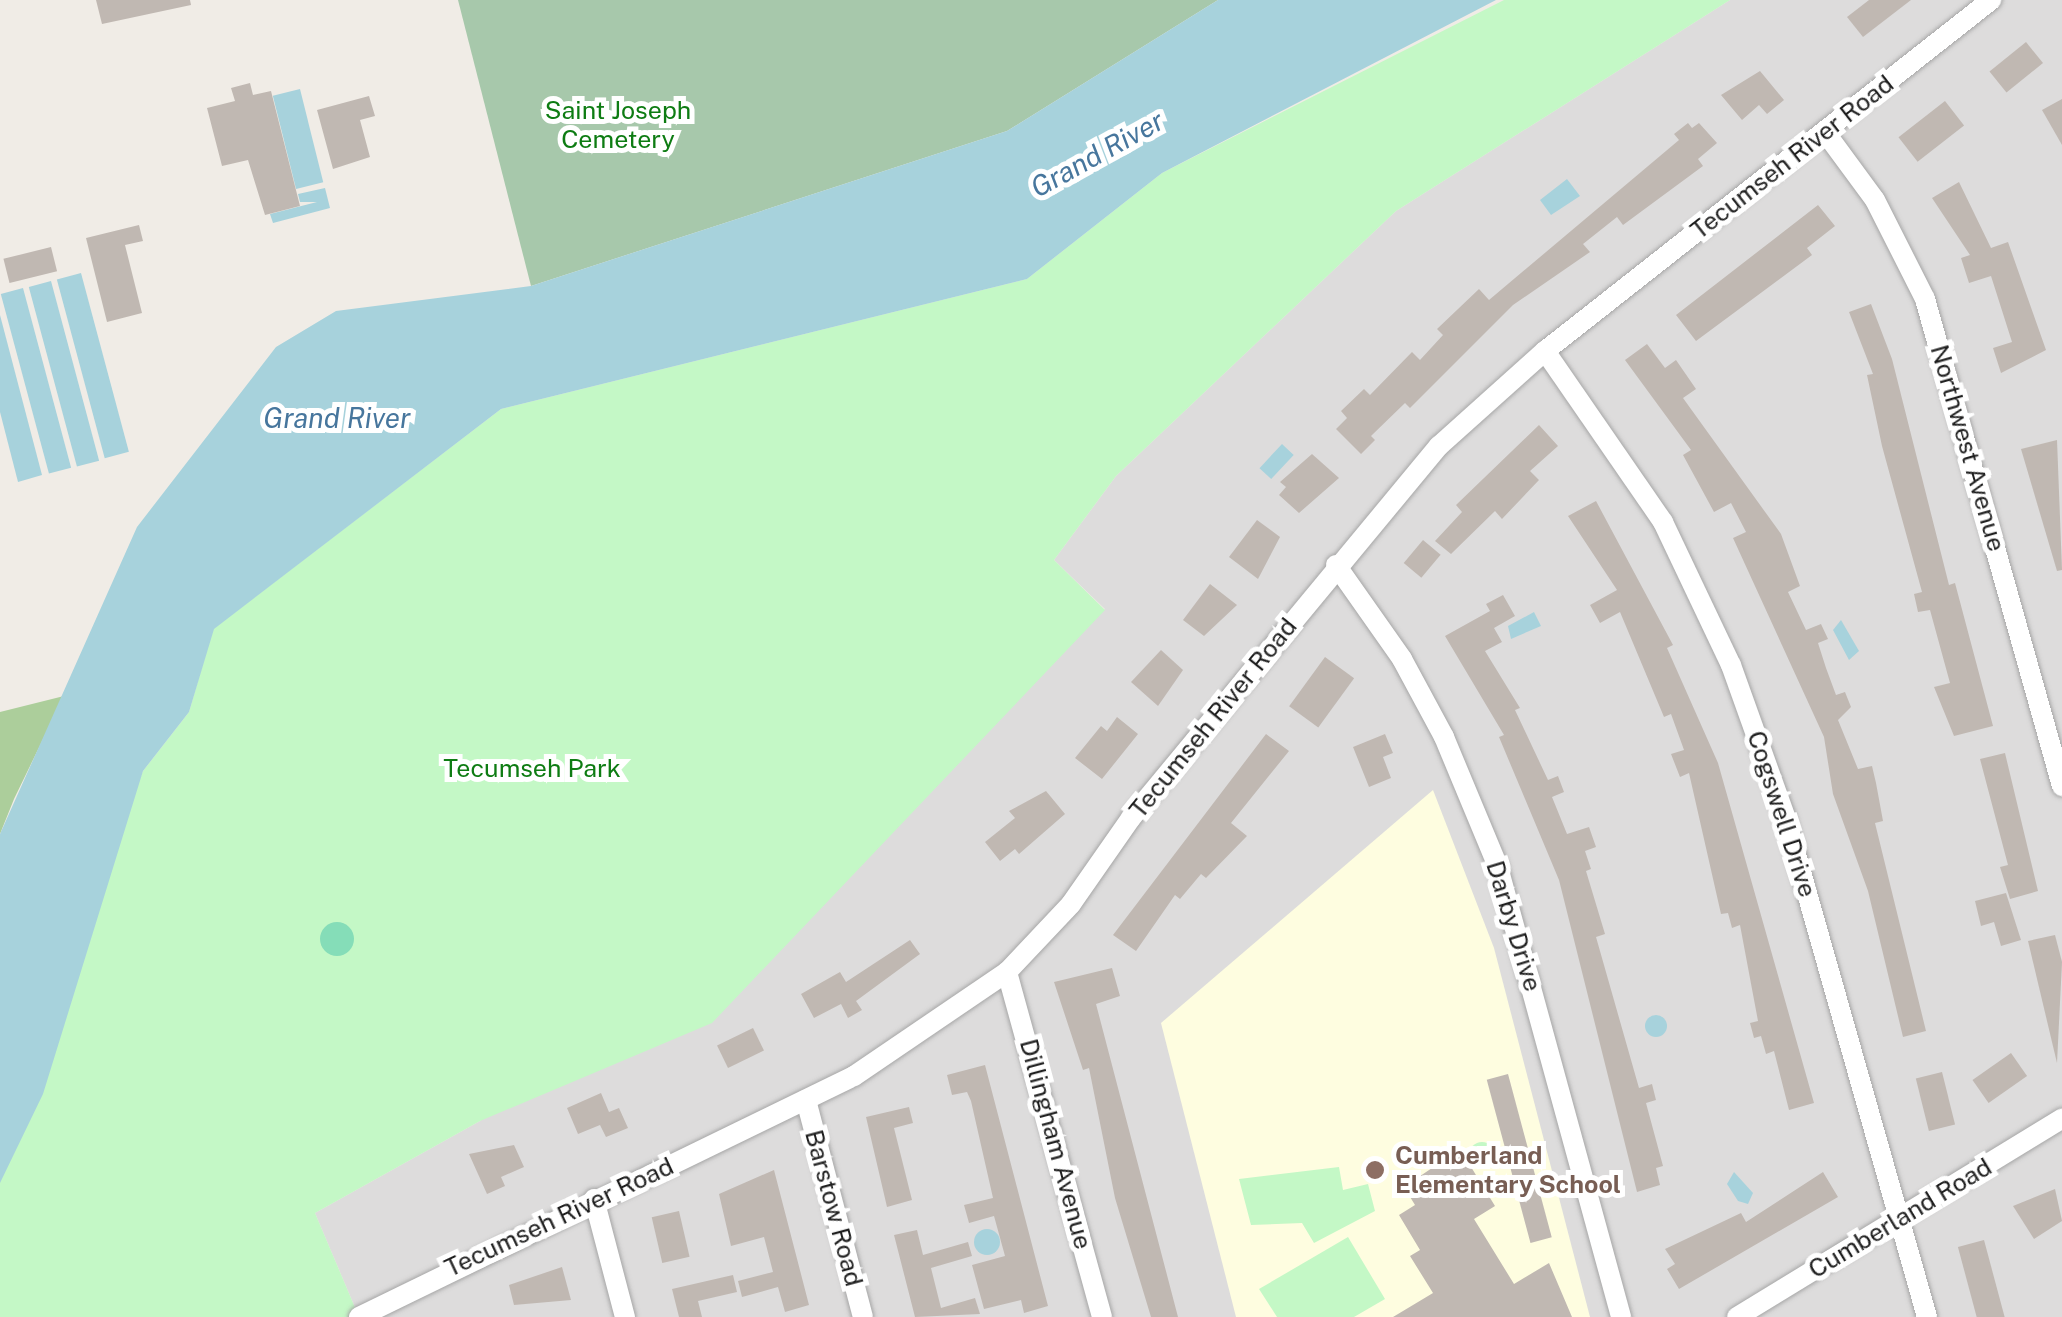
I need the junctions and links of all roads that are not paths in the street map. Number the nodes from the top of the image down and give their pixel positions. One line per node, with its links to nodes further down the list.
1 (1991, 0): 2 (street, Tecumseh River Road)
2 (1825, 132): 3 (street, Tecumseh River Road); 5 (street, Northwest Avenue)
3 (1545, 351): 4 (street, Tecumseh River Road); 10 (street, Cogswell Drive)
4 (1336, 565): 6 (street, Tecumseh River Road); 15 (street, Darby Drive)
5 (2062, 786)
6 (1007, 972): 7 (street, Tecumseh River Road); 14 (street, Dillingham Avenue)
7 (806, 1100): 9 (street, Tecumseh River Road); 13 (street, Barstow Road)
8 (2062, 1119): 10 (street, Cumberland Road)
9 (594, 1199): 11 (street, Tecumseh River Road); 12 (street)
10 (1898, 1218): 16 (street, Cumberland Road); 17 (street, Cogswell Drive)
11 (358, 1317)
12 (625, 1317)
13 (863, 1317)
14 (1102, 1317)
15 (1621, 1317)
16 (1737, 1317)
17 (1926, 1317)

